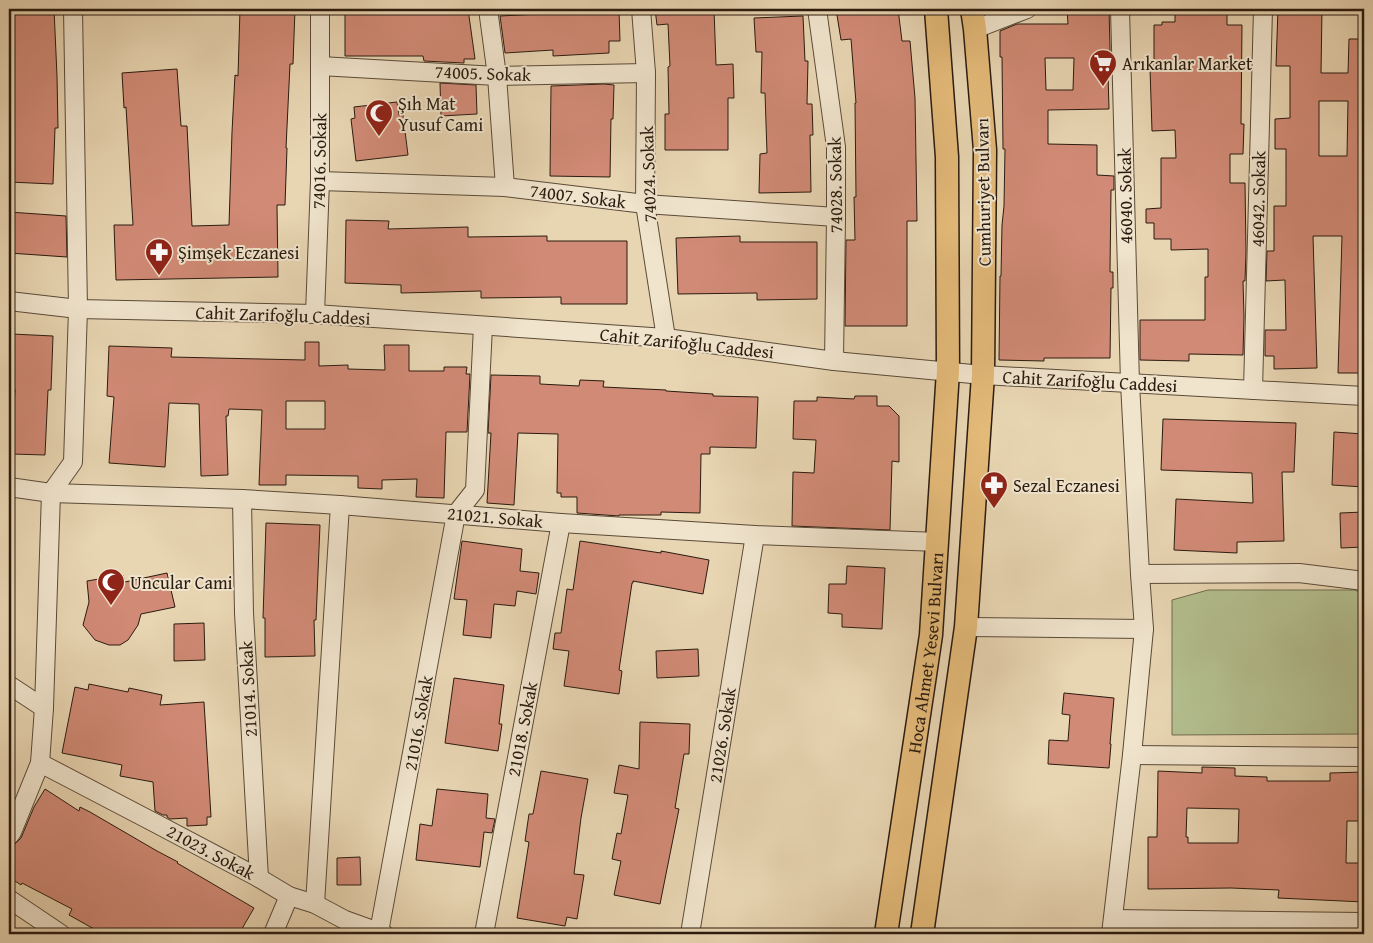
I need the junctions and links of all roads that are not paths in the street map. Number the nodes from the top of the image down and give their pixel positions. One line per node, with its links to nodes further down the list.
1 (73, 9): 19 (street)
2 (320, 9): 11 (street, 74016. Sokak)
3 (488, 9): 13 (street)
4 (640, 9): 12 (street, 74024. Sokak)
5 (817, 9): 17 (street, 74028. Sokak)
6 (936, 9): 24 (main road, Cumhuriyet Bulvarı)
7 (1027, 9): 10 (street)
8 (1120, 9): 26 (street, 46040. Sokak)
9 (1263, 9): 27 (street, 46042. Sokak)
10 (974, 19): 25 (main road, Cumhuriyet Bulvarı)
11 (320, 66): 13 (street, 74005. Sokak); 14 (street, 74016. Sokak)
12 (646, 73): 13 (street, 74005. Sokak); 16 (street, 74024. Sokak)
13 (497, 76): 15 (street)
14 (320, 181): 15 (street, 74007. Sokak); 20 (street, 74016. Sokak)
15 (505, 187): 16 (street, 74007. Sokak)
16 (646, 204): 17 (street, 74007. Sokak); 22 (street, 74024. Sokak)
17 (836, 217): 23 (street, 74028. Sokak)
18 (9, 301): 19 (street, Cahit Zarifoğlu Caddesi)
19 (78, 309): 20 (street, Cahit Zarifoğlu Caddesi); 30 (street)
20 (315, 314): 21 (street, Cahit Zarifoğlu Caddesi)
21 (482, 326): 22 (street, Cahit Zarifoğlu Caddesi); 33 (street)
22 (666, 338): 23 (street, Cahit Zarifoğlu Caddesi)
23 (834, 361): 24 (street, Cahit Zarifoğlu Caddesi)
24 (948, 371): 25 (street, Cahit Zarifoğlu Caddesi); 36 (main road, Hoca Ahmet Yesevi Bulvarı)
25 (983, 375): 26 (street, Cahit Zarifoğlu Caddesi); 39 (main road, Hoca Ahmet Yesevi Bulvarı)
26 (1130, 383): 27 (street, Cahit Zarifoğlu Caddesi); 37 (street, 46040. Sokak)
27 (1253, 390): 28 (street, Cahit Zarifoğlu Caddesi)
28 (1364, 396)
29 (9, 487): 30 (street, 21021. Sokak)
30 (51, 493): 31 (street, 21021. Sokak); 42 (street)
31 (242, 499): 32 (street, 21021. Sokak); 47 (street, 21014. Sokak)
32 (340, 505): 33 (street, 21021. Sokak); 50 (street)
33 (456, 514): 34 (street, 21021. Sokak); 53 (street, 21016. Sokak)
34 (561, 523): 35 (street, 21021. Sokak); 56 (street, 21018. Sokak)
35 (755, 535): 36 (street, 21021. Sokak); 57 (street, 21026. Sokak)
36 (938, 542): 58 (main road, Hoca Ahmet Yesevi Bulvarı)
37 (1140, 574): 38 (street); 40 (street, 46040. Sokak)
38 (1364, 581)
39 (966, 627): 40 (street); 59 (main road, Hoca Ahmet Yesevi Bulvarı)
40 (1144, 629): 43 (street, 46040. Sokak)
41 (9, 685): 42 (street)
42 (44, 708): 45 (street)
43 (1132, 755): 44 (street); 52 (street, 46040. Sokak)
44 (1364, 757)
45 (40, 763): 46 (street); 47 (street, 21023. Sokak)
46 (9, 836)
47 (259, 878): 48 (street, 21023. Sokak)
48 (289, 896): 50 (street, 21023. Sokak); 55 (street)
49 (9, 899): 54 (street)
50 (315, 904): 53 (street, 21023. Sokak)
51 (1364, 922): 52 (street)
52 (1112, 927)
53 (382, 933)
54 (61, 934)
55 (273, 934)
56 (484, 934)
57 (690, 934)
58 (886, 934)
59 (922, 934)

